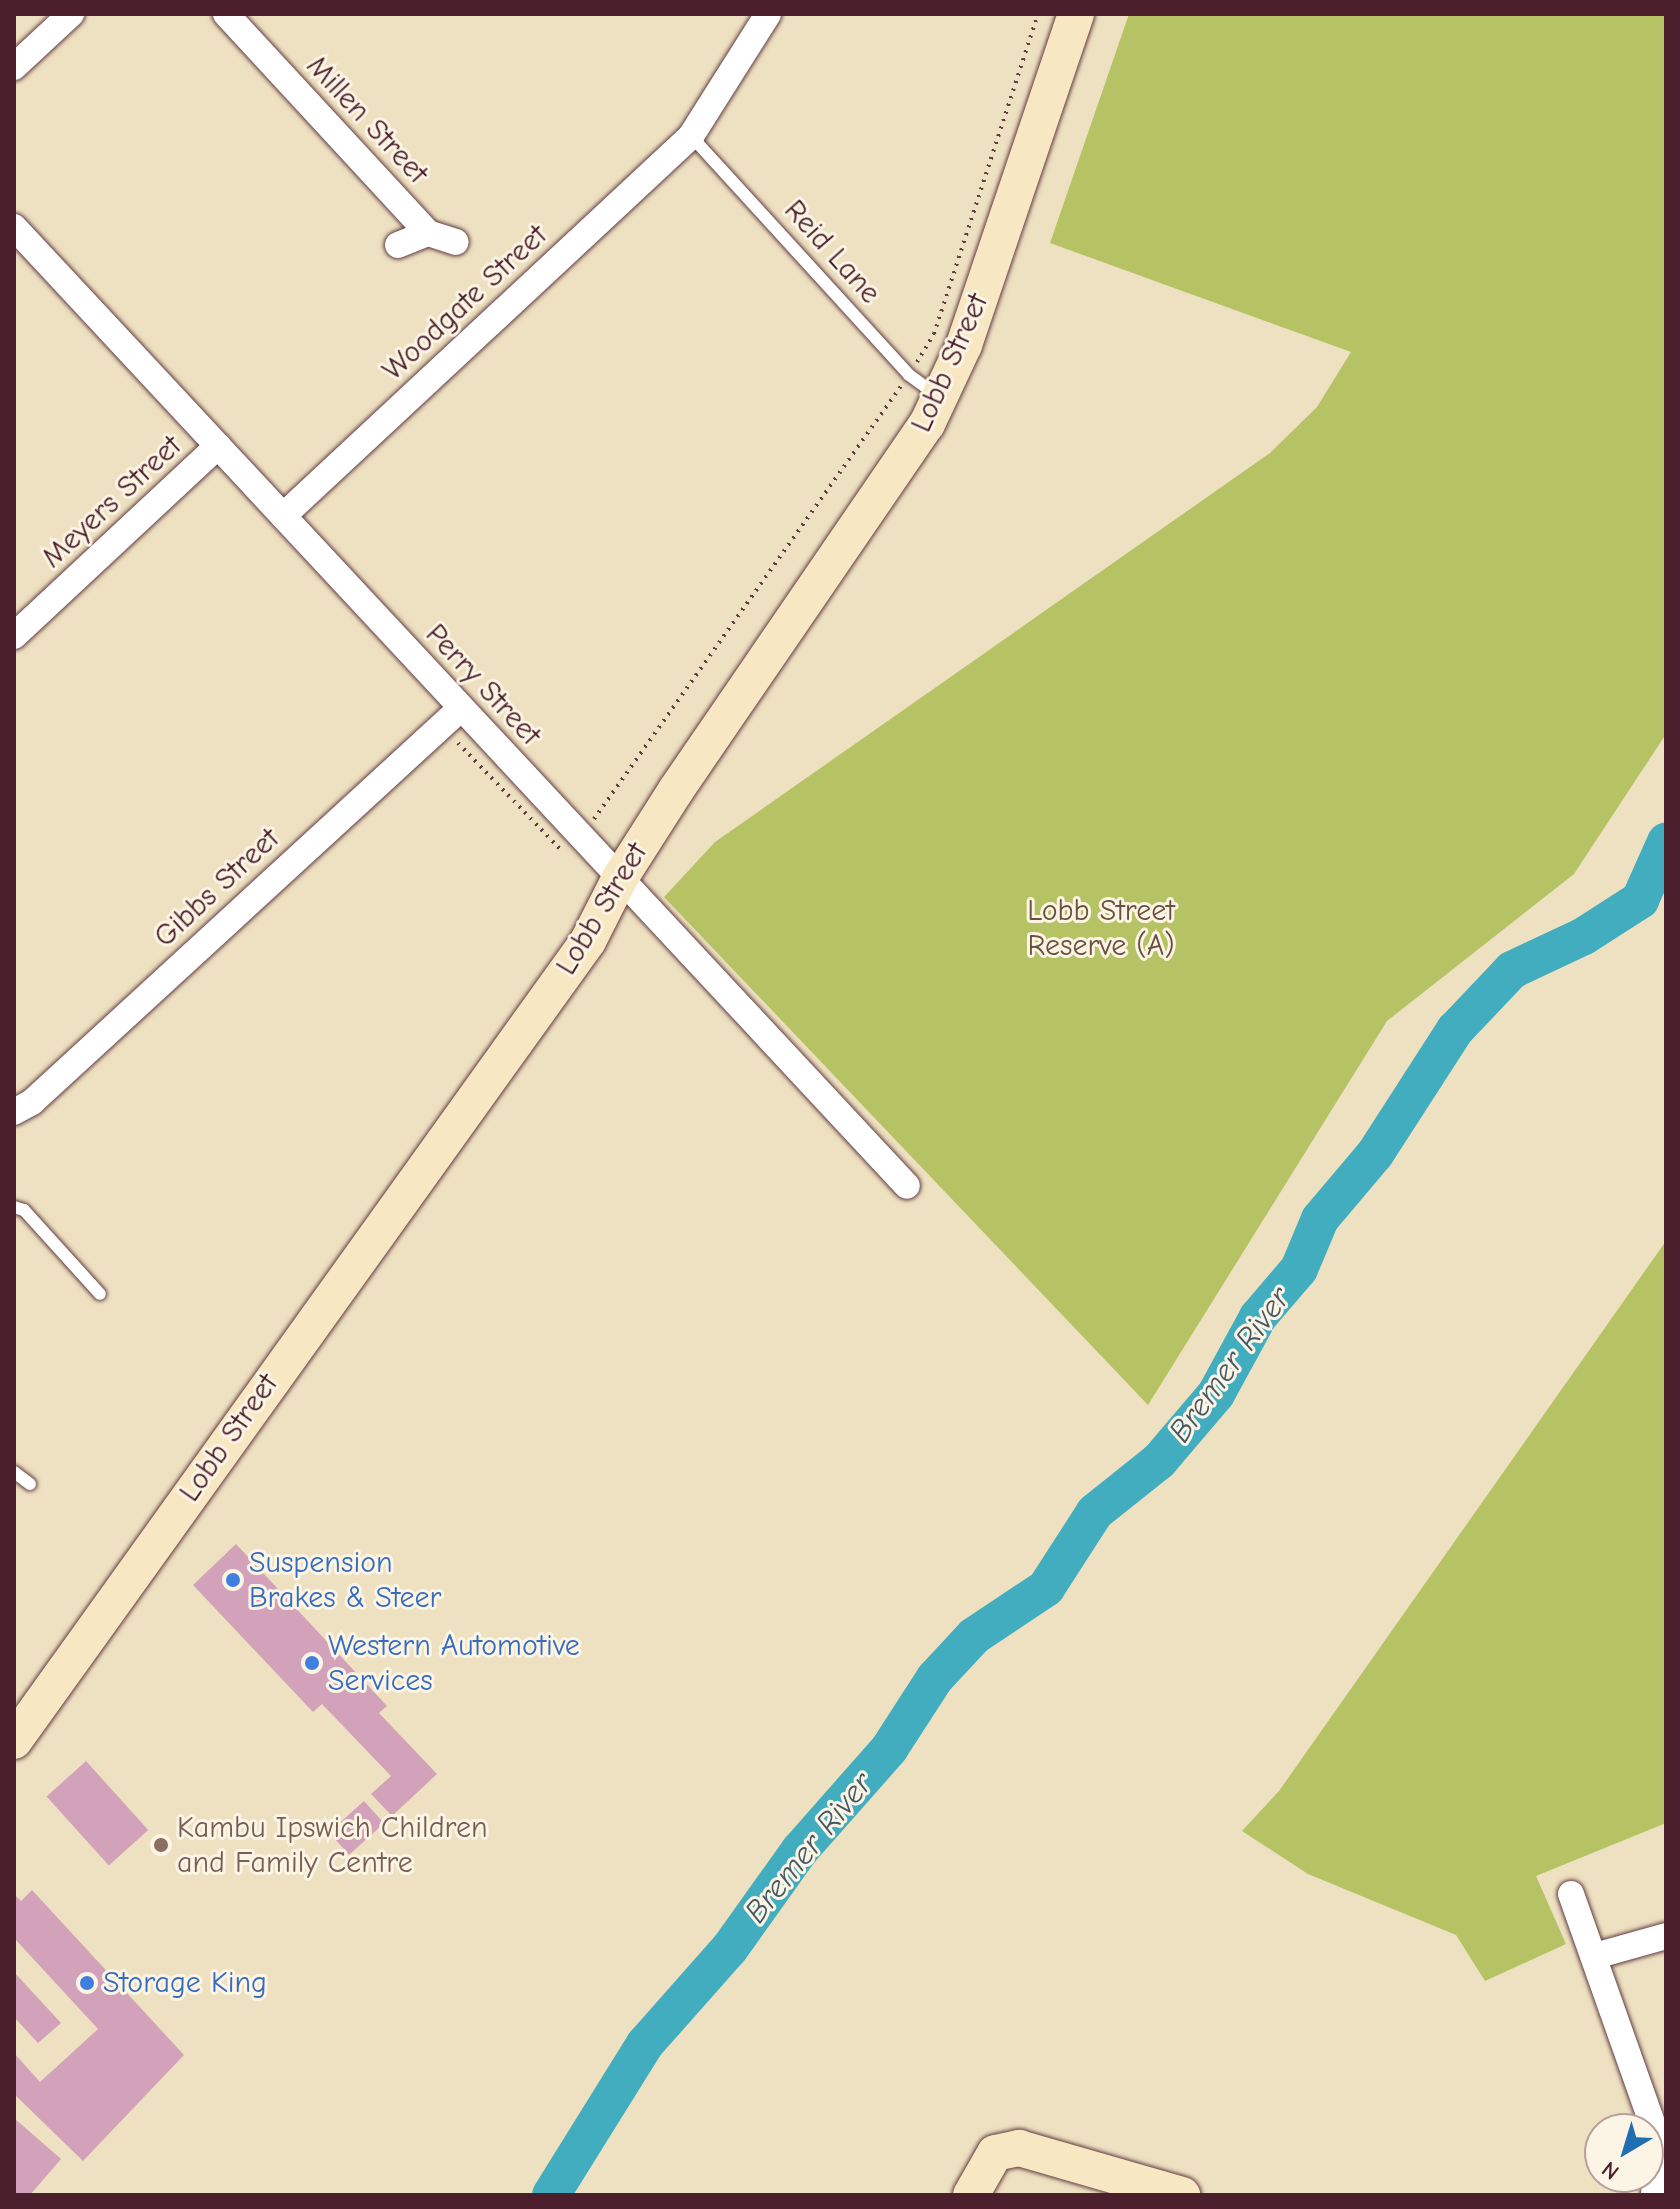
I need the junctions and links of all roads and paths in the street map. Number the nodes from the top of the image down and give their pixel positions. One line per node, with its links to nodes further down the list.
1 (71, 14): 6 (street)
2 (226, 14): 9 (street, Millen Street)
3 (768, 14): 7 (street, Woodgate Street)
4 (1038, 14): 12 (path)
5 (1076, 14): 13 (main road, Lobb Street)
6 (14, 67)
7 (691, 136): 12 (lane, Reid Lane); 15 (street, Woodgate Street)
8 (14, 227): 14 (street, Perry Street)
9 (428, 233): 10 (street, Millen Street); 11 (street)
10 (456, 242)
11 (398, 245)
12 (909, 375): 13 (lane, Reid Lane); 18 (path)
13 (940, 398): 19 (main road, Lobb Street)
14 (218, 446): 15 (street, Perry Street); 16 (street, Meyers Street)
15 (283, 516): 17 (street, Perry Street)
16 (14, 636)
17 (461, 708): 19 (street, Perry Street); 20 (street, Gibbs Street)
18 (597, 817)
19 (620, 878): 21 (street, Perry Street); 26 (main road, Lobb Street)
20 (14, 1112)
21 (907, 1186)
22 (14, 1207): 23 (lane)
23 (100, 1294)
24 (14, 1472): 25 (lane)
25 (30, 1484)
26 (14, 1741)
27 (1571, 1894): 29 (street)
28 (1666, 1936): 29 (street)
29 (1595, 1956): 32 (street)
30 (971, 2195): 31 (main road)
31 (1182, 2195)
32 (1654, 2195)

